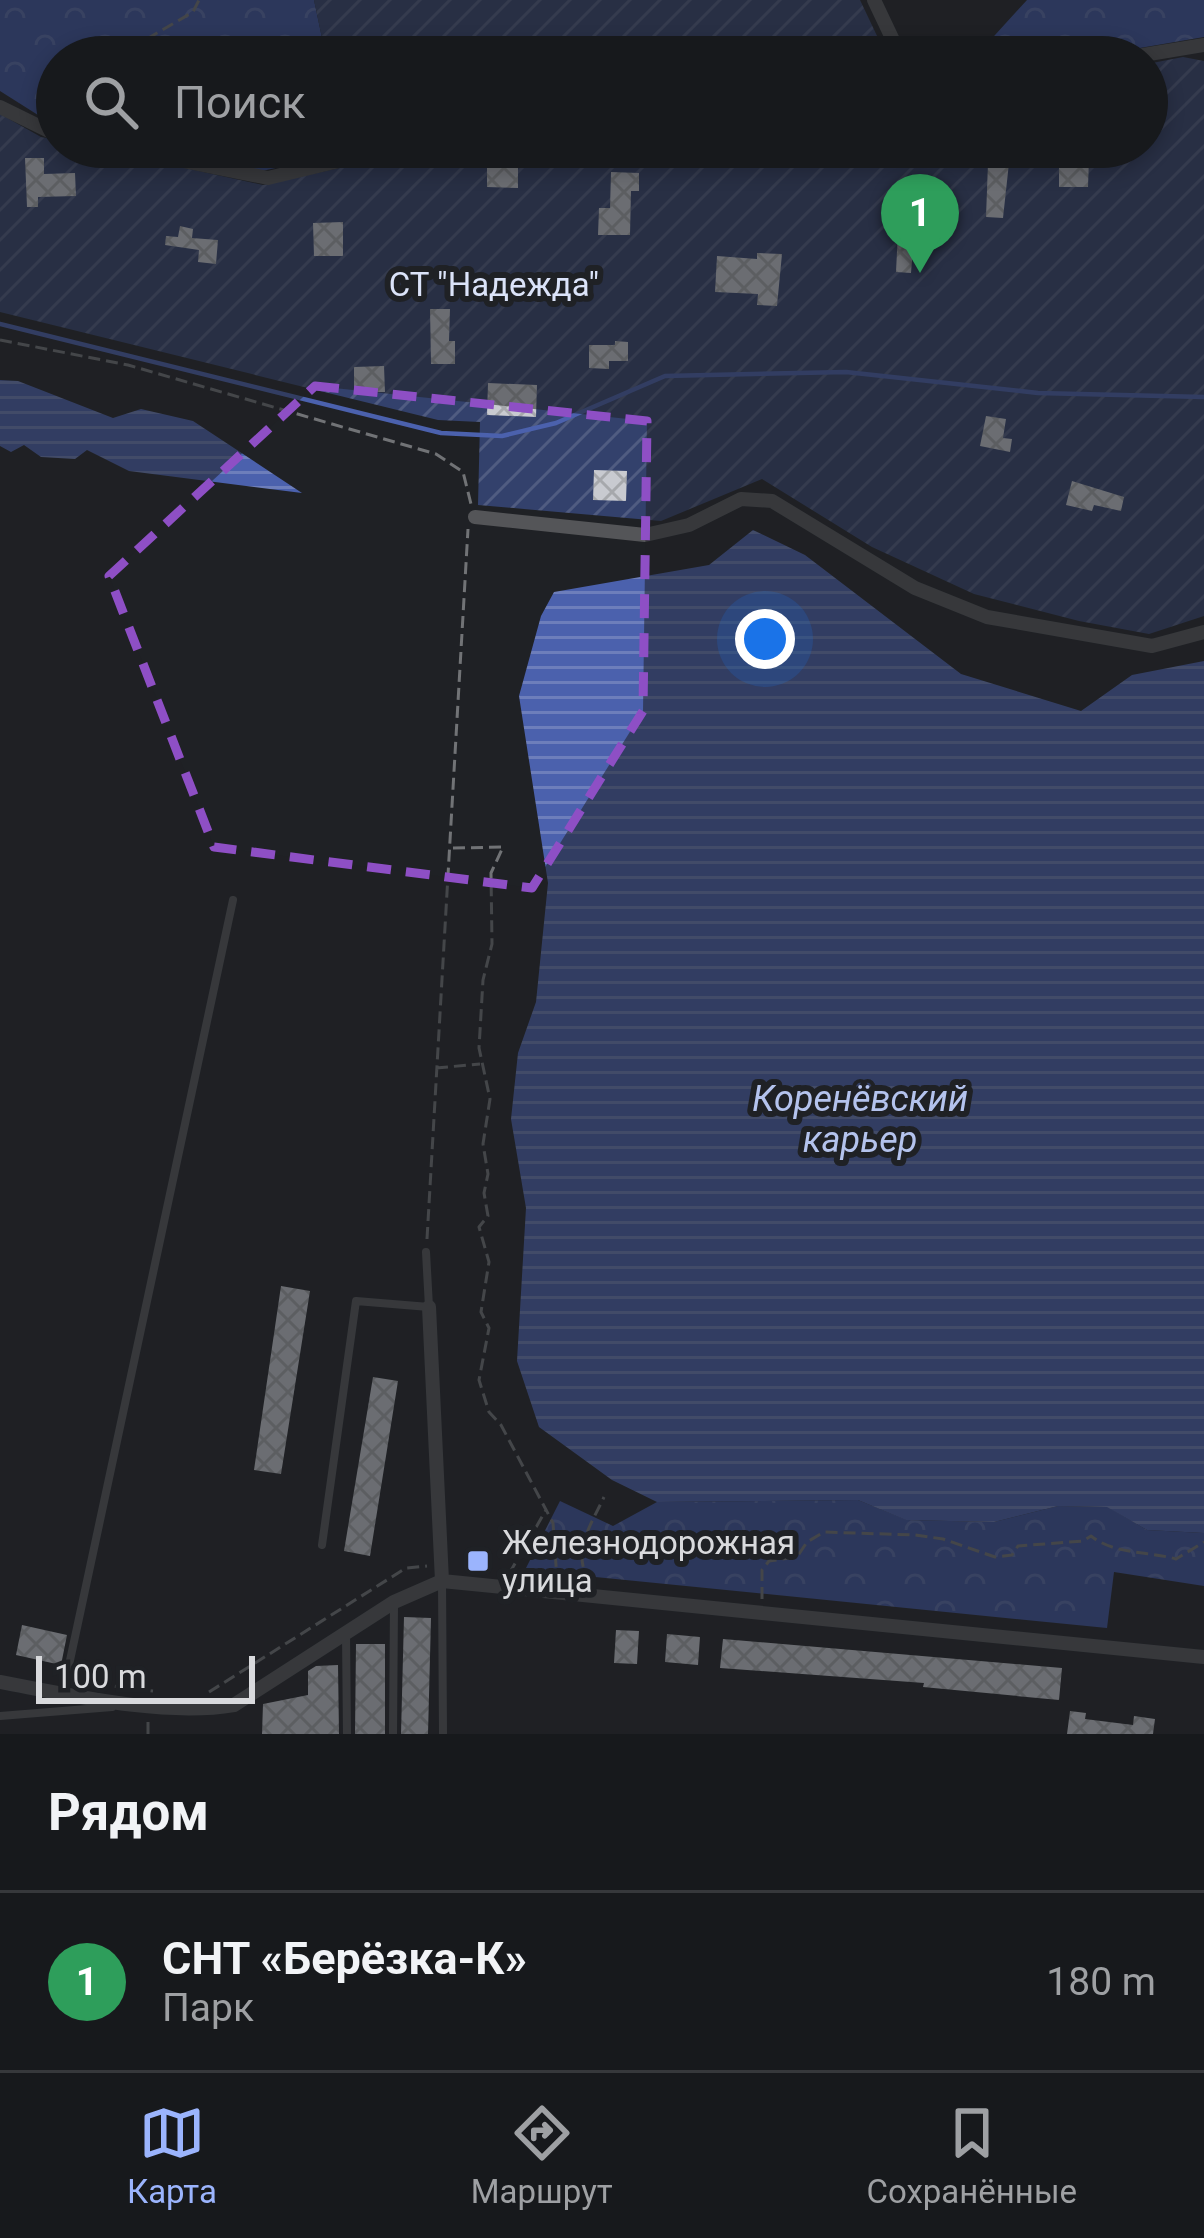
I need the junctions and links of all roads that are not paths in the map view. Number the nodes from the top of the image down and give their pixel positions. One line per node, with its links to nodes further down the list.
1 (874, 0): 2 (street)
2 (891, 36)
3 (1204, 45): 4 (street)
4 (1168, 51)
5 (0, 107): 6 (street)
6 (36, 126)
7 (219, 168): 8 (street)
8 (310, 168)
9 (475, 517): 10 (street)
10 (1204, 632)
11 (233, 900): 20 (lane)
12 (426, 1252): 13 (lane)
13 (429, 1306): 14 (lane); 15 (street)
14 (322, 1545)
15 (442, 1581): 16 (street); 18 (street); 23 (lane)
16 (394, 1602): 17 (street); 25 (lane)
17 (346, 1632): 21 (street); 24 (lane)
18 (1204, 1657)
19 (0, 1682): 20 (street)
20 (64, 1686): 21 (street)
21 (152, 1698): 22 (lane)
22 (0, 1716)
23 (443, 1733)
24 (347, 1734)
25 (393, 1734)

